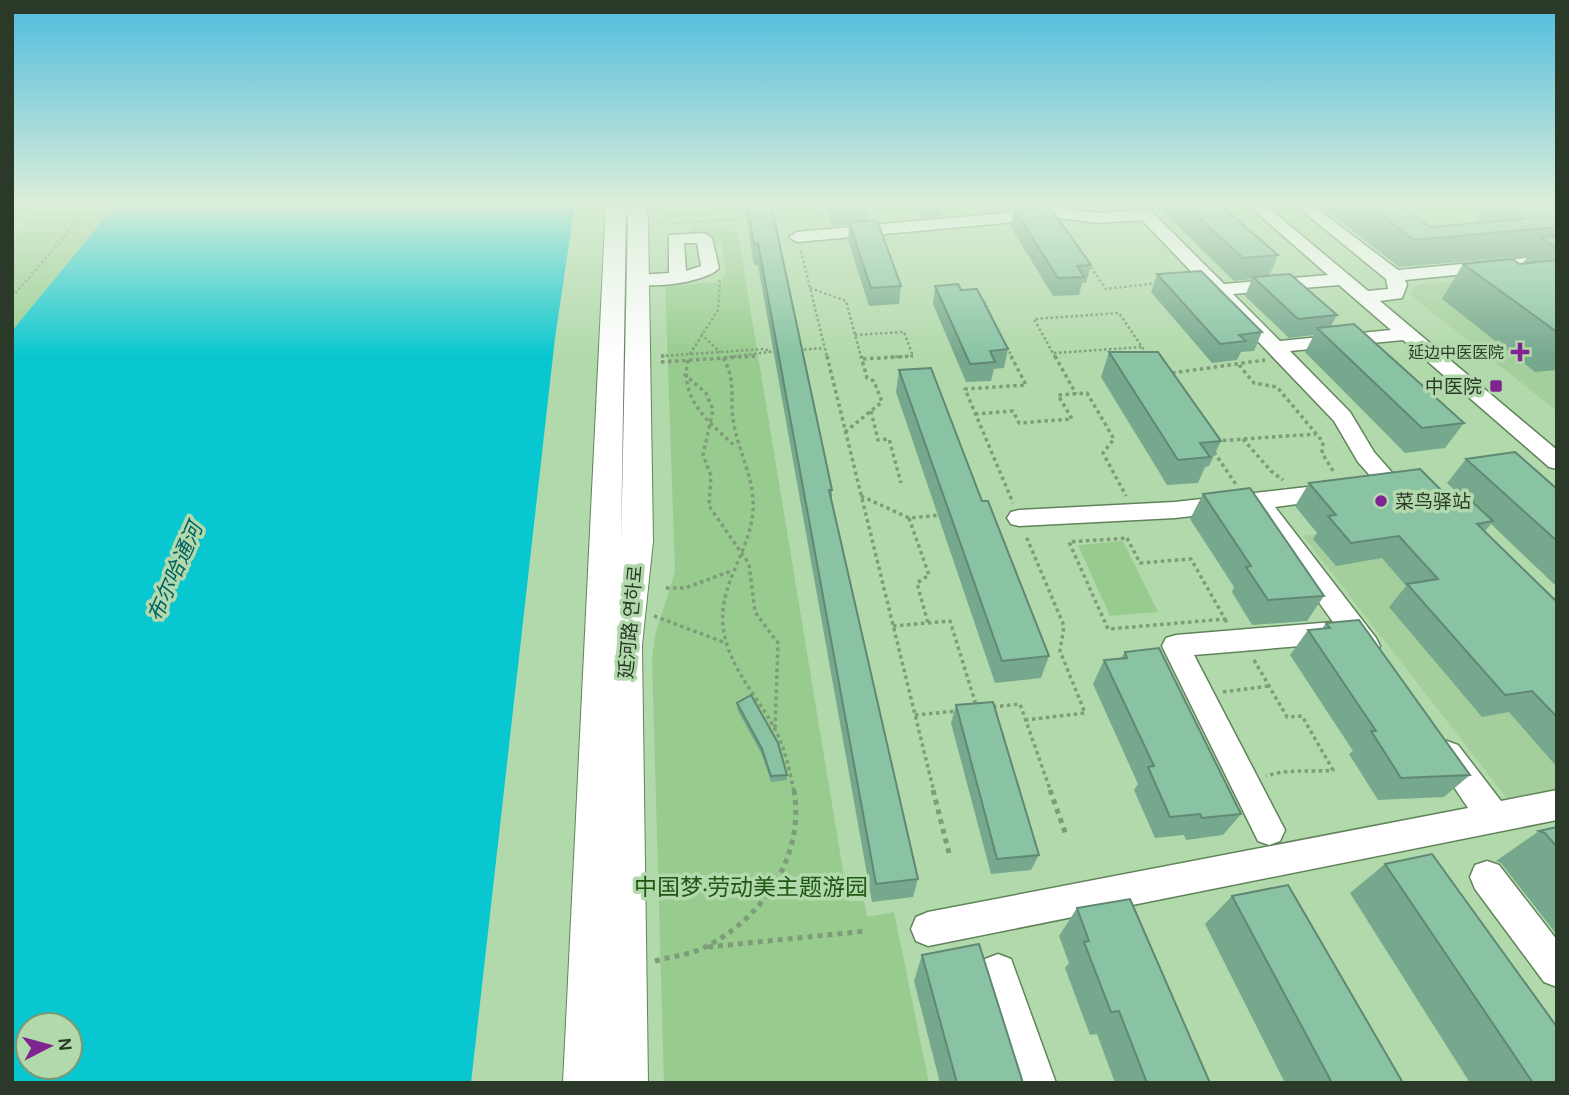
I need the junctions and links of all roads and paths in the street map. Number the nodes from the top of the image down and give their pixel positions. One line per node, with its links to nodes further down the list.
1 (49, 255): 19 (path)
2 (636, 255): 93 (main road, 延河路 연하로)
3 (638, 255): 16 (main road, 延河路 연하로)
4 (676, 255): 13 (street)
5 (706, 255): 12 (street)
6 (802, 255): 18 (path)
7 (1185, 255): 17 (street)
8 (1315, 255): 15 (street)
9 (1367, 255): 14 (street)
10 (1083, 257): 17 (path)
11 (1557, 260): 14 (street)
12 (708, 271): 13 (street); 21 (path)
13 (678, 276): 16 (street)
14 (1394, 276): 20 (street)
15 (1343, 279): 17 (street); 20 (street)
16 (638, 280): 94 (main road, 延河路 연하로)
17 (1213, 284): 30 (street)
18 (810, 288): 23 (path); 25 (path)
19 (12, 297)
20 (1364, 297): 22 (street)
21 (701, 334): 33 (path); 34 (path)
22 (1408, 334): 30 (street); 52 (street)
23 (855, 335): 39 (path); 39 (path)
24 (1142, 347): 32 (path); 32 (path); 37 (path)
25 (824, 348): 26 (path); 49 (path)
26 (798, 350)
27 (740, 351): 29 (path); 34 (path); 36 (path)
28 (785, 351): 29 (path)
29 (771, 352): 36 (path)
30 (1279, 352): 42 (path); 57 (street)
31 (706, 353): 33 (path); 34 (path); 38 (path)
32 (1053, 353): 45 (path)
33 (690, 354): 35 (path)
34 (721, 355): 36 (path); 38 (path); 53 (path)
35 (661, 356)
36 (741, 356)
37 (1149, 356)
38 (706, 359): 40 (path)
39 (862, 359): 46 (path)
40 (688, 360): 41 (path); 43 (path)
41 (661, 362)
42 (1239, 365): 44 (path); 50 (path)
43 (684, 374): 48 (path); 48 (path)
44 (1161, 374)
45 (1076, 394): 47 (path); 60 (path)
46 (871, 411): 49 (path); 56 (path)
47 (975, 414)
48 (714, 426): 53 (path); 64 (path)
49 (845, 432): 58 (path)
50 (1316, 434): 51 (path); 57 (path)
51 (1243, 439): 55 (path); 59 (path)
52 (1548, 446): 54 (street)
53 (738, 449): 64 (path)
54 (1557, 462)
55 (1287, 482)
56 (901, 483)
57 (1349, 486): 59 (street)
58 (861, 496): 62 (path); 69 (path)
59 (1253, 502): 60 (street); 70 (street)
60 (1136, 513): 63 (street)
61 (949, 515): 62 (path)
62 (909, 518): 68 (path)
63 (1019, 518)
64 (741, 550): 65 (path); 79 (path)
65 (731, 572): 66 (path); 72 (path)
66 (666, 588)
67 (654, 616): 72 (path)
68 (928, 623): 69 (path); 76 (path)
69 (893, 626): 77 (path)
70 (1354, 630): 71 (street); 73 (street)
71 (1235, 633): 71 (path); 74 (path); 75 (street)
72 (726, 643): 79 (path)
73 (1379, 663)
74 (1269, 686): 75 (path); 80 (path)
75 (1201, 695): 80 (street)
76 (977, 709): 77 (path); 84 (path)
77 (915, 715): 85 (path)
78 (1429, 729): 82 (street)
79 (775, 731): 89 (path)
80 (1244, 779): 83 (street)
81 (1557, 805): 82 (street)
82 (1494, 818): 87 (street)
83 (1269, 830)
84 (1066, 835)
85 (950, 857)
86 (1487, 877): 91 (street)
87 (928, 929)
88 (866, 931): 89 (path)
89 (706, 948): 90 (path)
90 (648, 962)
91 (1557, 969)
92 (998, 972): 95 (street)
93 (588, 1083)
94 (623, 1083)
95 (1037, 1083)

